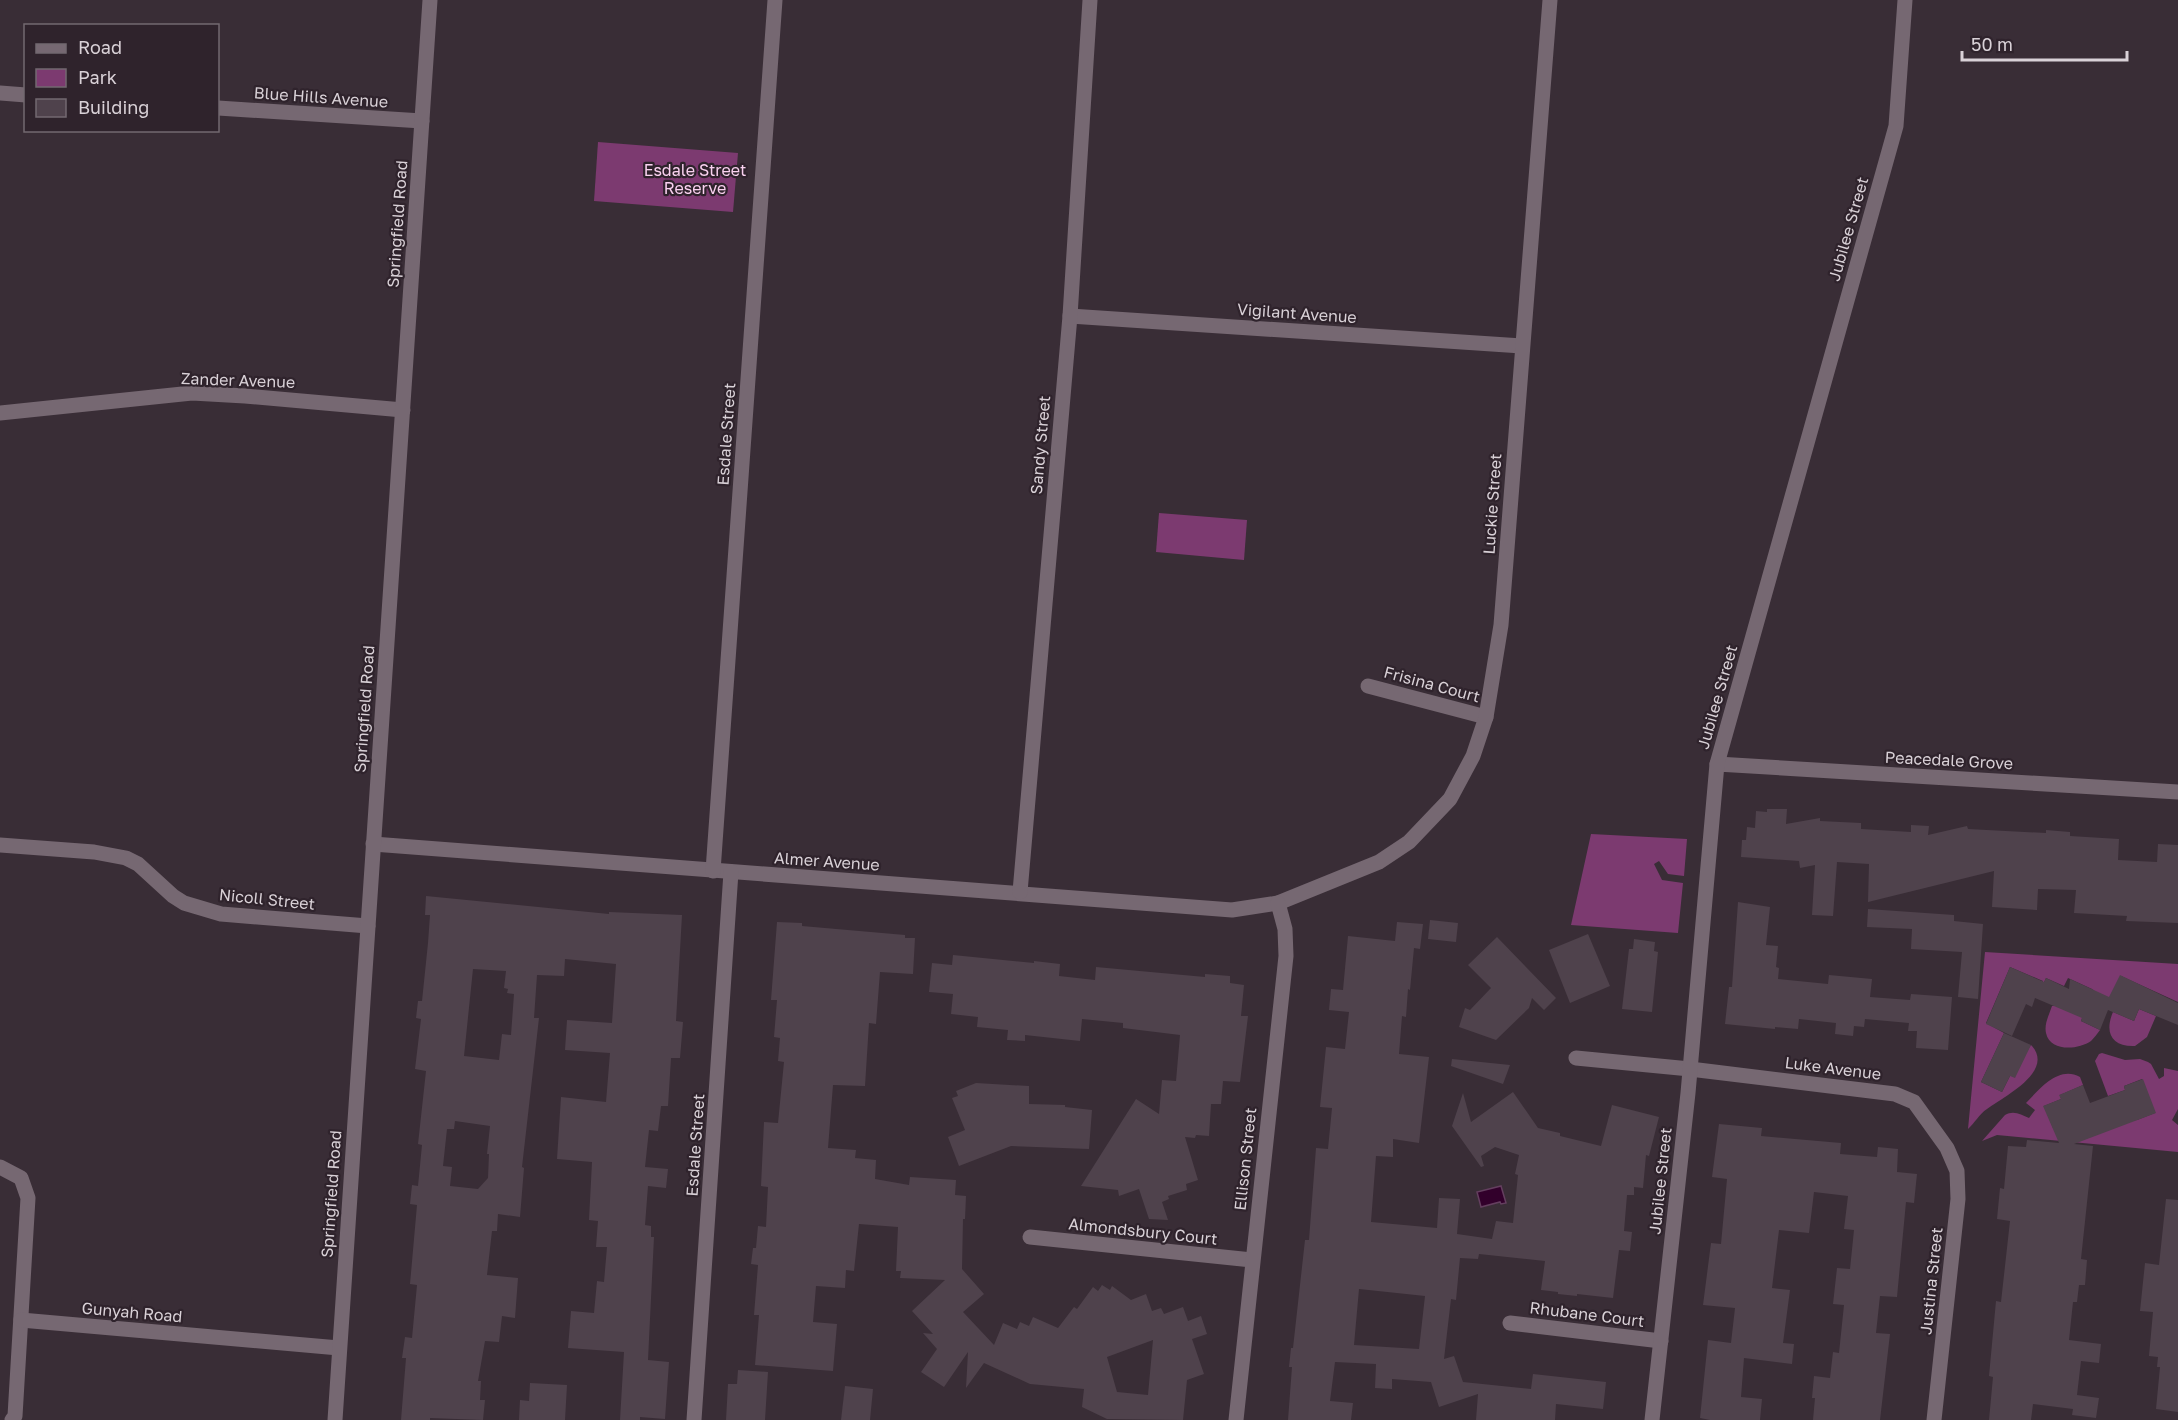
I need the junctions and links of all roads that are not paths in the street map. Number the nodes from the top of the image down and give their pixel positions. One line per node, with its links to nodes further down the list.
1 (430, 0): 9 (street, Springfield Road)
2 (775, 0): 20 (street, Esdale Street)
3 (1090, 0): 10 (street, Sandy Street)
4 (1550, 0): 11 (street, Luckie Street)
5 (1905, 0): 16 (street, Jubilee Street)
6 (0, 93): 7 (street)
7 (24, 95)
8 (219, 108): 9 (street, Blue Hills Avenue)
9 (422, 121): 12 (street, Springfield Road)
10 (1070, 316): 11 (street, Vigilant Avenue); 22 (street, Sandy Street)
11 (1522, 346): 15 (street, Luckie Street)
12 (403, 410): 13 (street, Zander Avenue); 18 (street, Springfield Road)
13 (0, 413)
14 (1368, 686): 15 (street, Frisina Court)
15 (1486, 717): 23 (street, Luckie Street)
16 (1718, 764): 17 (street, Peacedale Grove); 26 (street, Jubilee Street)
17 (2178, 792)
18 (373, 844): 20 (street, Almer Avenue); 24 (street, Springfield Road)
19 (0, 845): 24 (street, Nicoll Street)
20 (713, 871): 21 (street, Almer Avenue)
21 (731, 872): 22 (street, Almer Avenue); 37 (street, Esdale Street)
22 (1020, 892): 23 (street, Almer Avenue)
23 (1278, 903): 30 (street, Ellison Street)
24 (368, 926): 34 (street, Springfield Road)
25 (1576, 1058): 26 (street, Luke Avenue)
26 (1690, 1069): 27 (street, Luke Avenue); 33 (street, Jubilee Street)
27 (1947, 1148): 40 (street, Justina Street)
28 (0, 1167): 31 (street)
29 (1030, 1237): 30 (street, Almondsbury Court)
30 (1252, 1260): 38 (street, Ellison Street)
31 (21, 1320): 34 (street, Gunyah Road); 35 (street)
32 (1510, 1323): 33 (street, Rhubane Court)
33 (1661, 1341): 39 (street, Jubilee Street)
34 (339, 1348): 36 (street, Springfield Road)
35 (12, 1420)
36 (335, 1420)
37 (694, 1420)
38 (1236, 1420)
39 (1652, 1420)
40 (1935, 1420)

